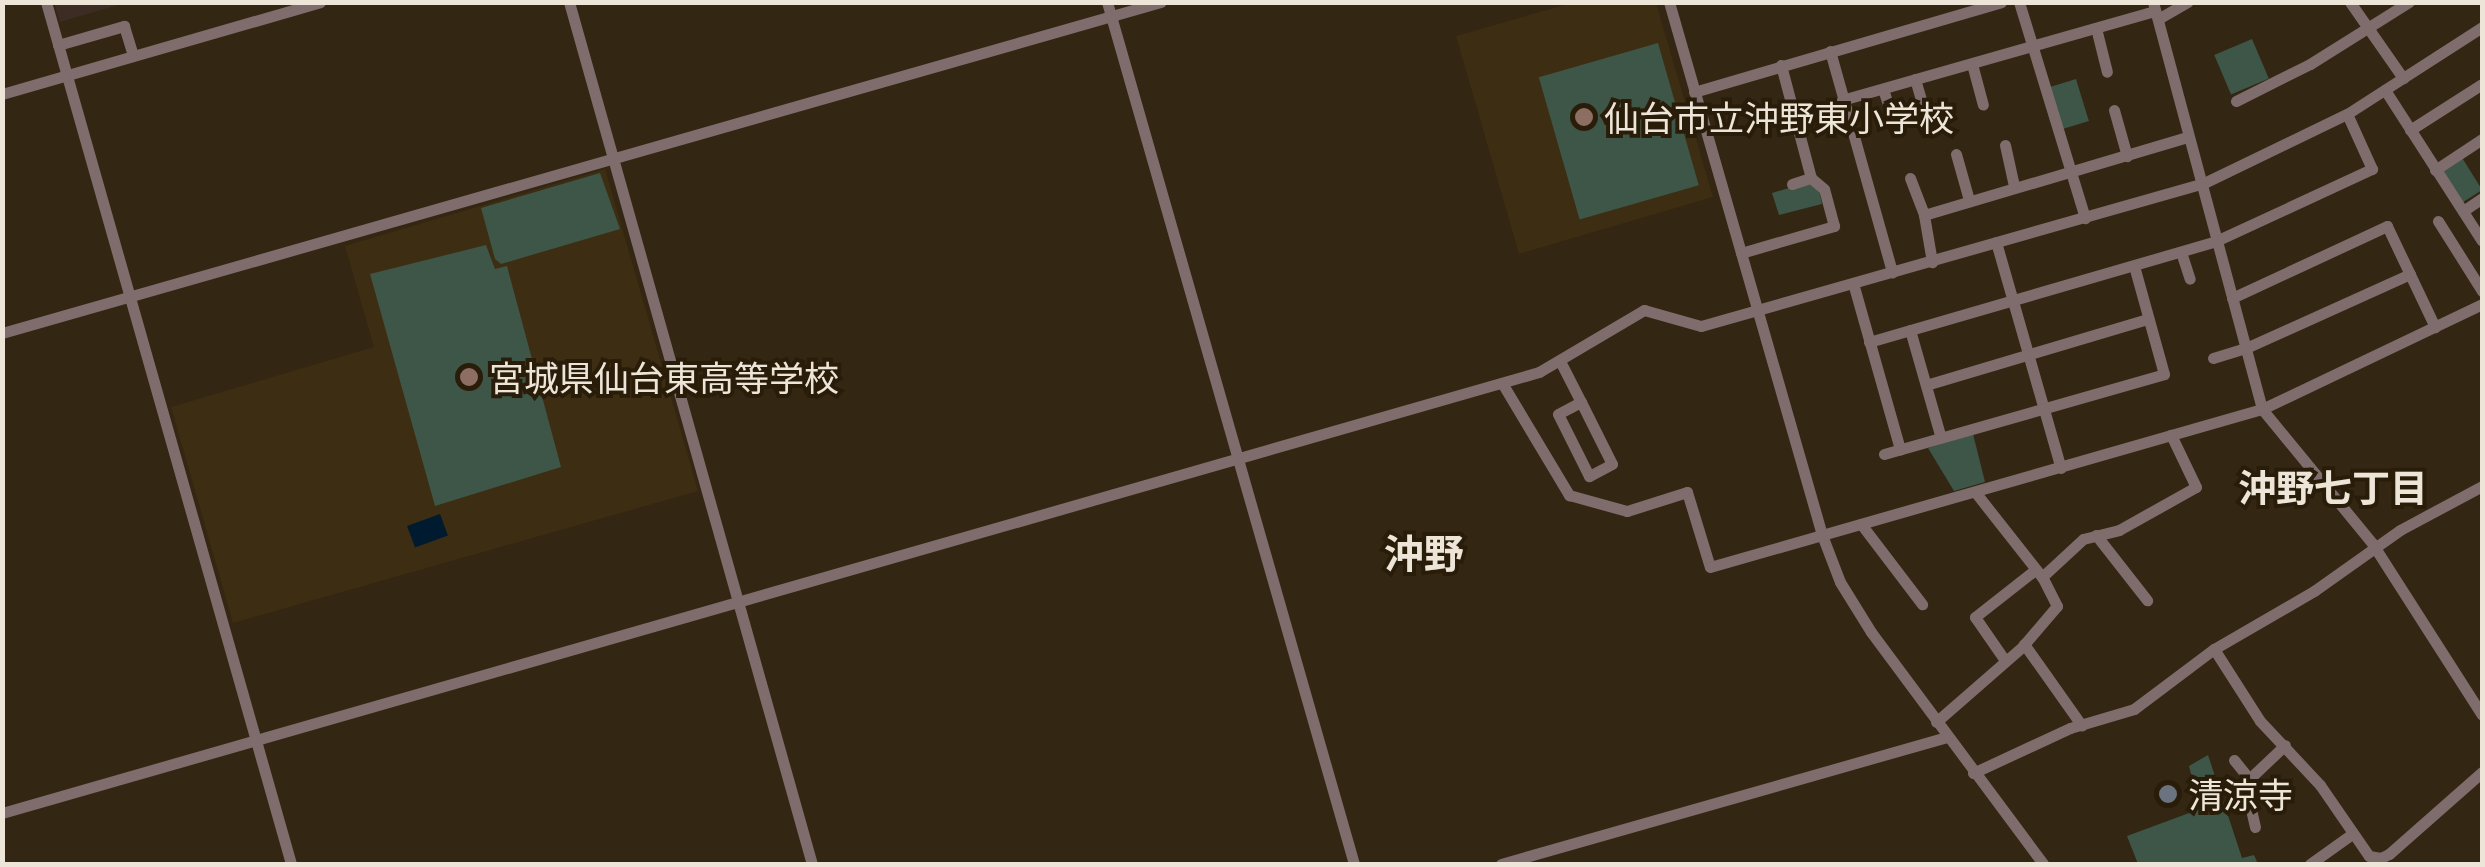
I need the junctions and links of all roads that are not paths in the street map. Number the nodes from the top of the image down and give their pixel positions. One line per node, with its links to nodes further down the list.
1 (46, 2): 18 (street)
2 (320, 2): 21 (street)
3 (568, 2): 46 (street)
4 (1108, 2): 14 (street)
5 (1161, 2): 14 (street)
6 (1668, 2): 31 (street)
7 (2001, 2): 12 (street)
8 (2019, 2): 19 (street)
9 (2188, 2): 13 (street)
10 (2350, 2): 17 (street)
11 (2409, 2): 17 (street)
12 (1951, 8): 20 (street)
13 (2155, 11): 16 (street); 41 (street)
14 (1112, 17): 46 (street); 95 (street)
15 (2482, 27): 26 (street)
16 (2096, 28): 19 (street); 24 (street)
17 (2367, 30): 26 (street); 34 (street)
18 (58, 45): 21 (street); 25 (street)
19 (2032, 46): 22 (street); 48 (street)
20 (1830, 51): 23 (street); 33 (street)
21 (132, 56): 25 (street)
22 (1972, 64): 27 (street); 35 (street)
23 (1781, 65): 31 (street); 49 (street)
24 (2108, 72)
25 (67, 75): 32 (street); 72 (street)
26 (2402, 78): 30 (street)
27 (1915, 80): 29 (street); 39 (street)
28 (2482, 84): 40 (street)
29 (1883, 89): 33 (street); 38 (street)
30 (2384, 90): 37 (street); 40 (street)
31 (1694, 92): 64 (street)
32 (2, 94)
33 (1842, 100): 67 (street)
34 (2236, 100)
35 (1983, 105)
36 (2114, 110): 45 (street)
37 (2347, 114): 51 (street); 62 (street)
38 (1893, 120)
39 (1927, 120)
40 (2410, 130): 47 (street)
41 (2188, 137): 45 (street); 51 (street)
42 (2482, 139): 47 (street)
43 (2005, 145): 53 (street)
44 (1956, 154): 55 (street)
45 (2127, 156): 48 (street)
46 (612, 159): 72 (street); 105 (street)
47 (2435, 170): 56 (street)
48 (2071, 172): 53 (street); 58 (street)
49 (1811, 178): 52 (street); 64 (street)
50 (1910, 178): 57 (street)
51 (2204, 183): 58 (street); 62 (street)
52 (1792, 184)
53 (2014, 186): 55 (street)
54 (2482, 198): 56 (street)
55 (1969, 200): 57 (street)
56 (2463, 210): 60 (street)
57 (1924, 215): 65 (street)
58 (2085, 218): 61 (street)
59 (2438, 221): 71 (street)
60 (2482, 241)
61 (1996, 242): 65 (street); 74 (street)
62 (2216, 242): 63 (street); 73 (street)
63 (2182, 252): 66 (street); 69 (street)
64 (1741, 253): 76 (street)
65 (1932, 262): 67 (street)
66 (2134, 266): 74 (street); 77 (street)
67 (1892, 272): 70 (street)
68 (2410, 274): 73 (street); 78 (street); 82 (street)
69 (2190, 279)
70 (1854, 284): 76 (street); 81 (street)
71 (2482, 291)
72 (130, 297): 80 (street); 114 (street)
73 (2232, 298): 82 (street)
74 (2012, 300): 79 (street); 83 (street)
75 (2481, 307): 78 (street)
76 (1757, 312): 85 (street); 100 (street)
77 (2148, 320): 83 (street); 89 (street)
78 (2435, 327): 90 (street)
79 (1910, 330): 81 (street); 87 (street)
80 (2, 333)
81 (1869, 342): 93 (street)
82 (2246, 348): 84 (street); 90 (street)
83 (2026, 356): 87 (street); 89 (street)
84 (2213, 358)
85 (1560, 361): 86 (street); 88 (street)
86 (1502, 383): 95 (street); 100 (street)
87 (1926, 385): 92 (street)
88 (1581, 402): 88 (street)
89 (2044, 408): 92 (street); 96 (street)
90 (2262, 409): 91 (street); 102 (street)
91 (2171, 435): 96 (street); 101 (street)
92 (1941, 438): 93 (street)
93 (1900, 450): 94 (street)
94 (1884, 454)
95 (1238, 461): 105 (street); 125 (street)
96 (2060, 468): 98 (street)
97 (2482, 486): 102 (street)
98 (1976, 493): 99 (street); 103 (street)
99 (1861, 524): 100 (street); 106 (street)
100 (1822, 535): 111 (street)
101 (2096, 535): 103 (street); 104 (street)
102 (2374, 547): 108 (street); 110 (street)
103 (2038, 574): 107 (street); 109 (street)
104 (2147, 600)
105 (736, 604): 114 (street); 124 (street)
106 (1922, 604)
107 (2024, 644): 109 (street); 112 (street)
108 (2214, 649): 112 (street); 115 (street)
109 (2004, 659): 111 (street)
110 (2482, 715)
111 (1936, 722): 113 (street)
112 (2082, 726): 118 (street)
113 (1947, 737): 118 (street); 126 (street)
114 (257, 740): 120 (street); 123 (street)
115 (2285, 744): 119 (street); 122 (street)
116 (2234, 760): 119 (street)
117 (2482, 772): 122 (street)
118 (1973, 773): 127 (street)
119 (2248, 776): 121 (street)
120 (2, 813)
121 (2256, 826)
122 (2352, 834): 128 (street)
123 (292, 864)
124 (812, 864)
125 (1354, 864)
126 (1501, 864)
127 (2043, 864)
128 (2310, 864)

